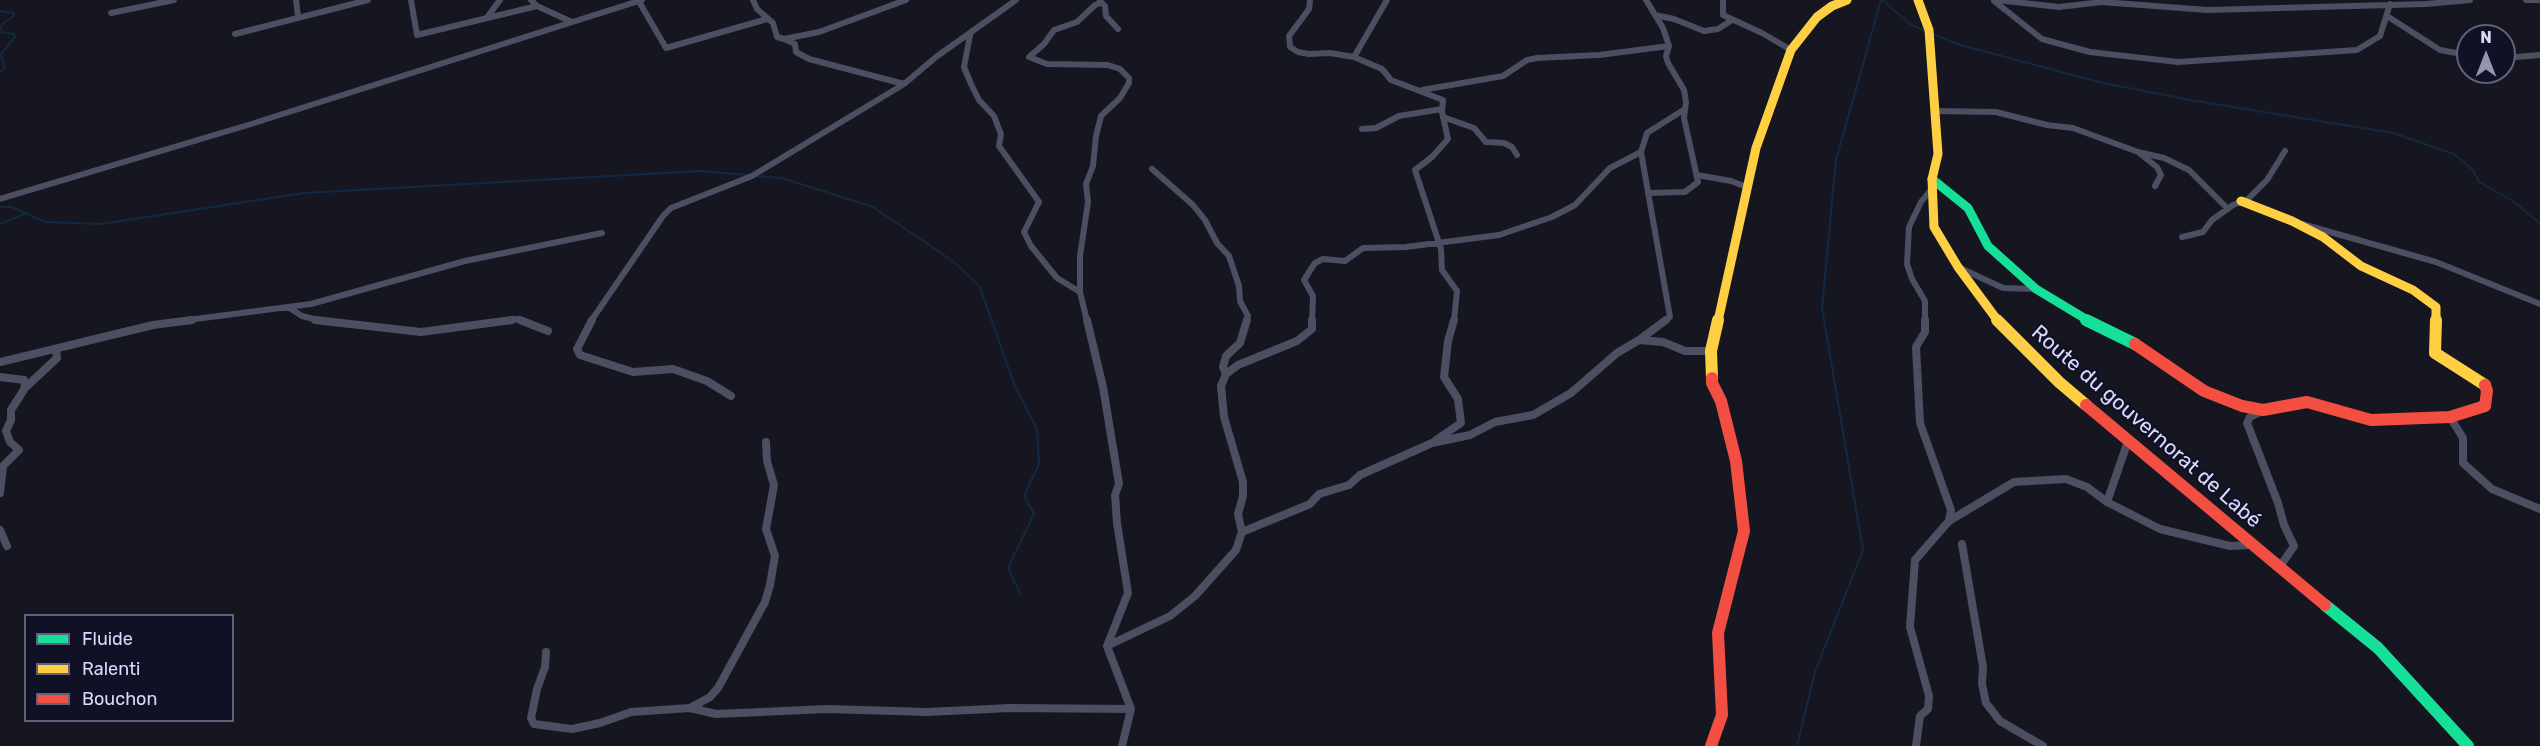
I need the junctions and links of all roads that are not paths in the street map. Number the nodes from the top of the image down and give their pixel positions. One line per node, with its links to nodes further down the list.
1 (170, 0): 32 (street)
2 (296, 0): 34 (street)
3 (368, 0): 34 (street)
4 (411, 0): 35 (street)
5 (500, 0): 35 (street)
6 (531, 0): 29 (street)
7 (639, 0): 37 (street); 39 (street)
8 (753, 0): 37 (street)
9 (906, 0): 43 (street)
10 (1016, 0): 42 (street)
11 (1310, 0): 48 (street)
12 (1387, 0): 48 (street)
13 (1646, 0): 33 (street)
14 (1723, 0): 38 (street)
15 (1847, 0): 45 (street)
16 (1918, 0): 53 (street, Route du gouvernorat de Labé)
17 (1992, 0): 36 (street)
18 (1997, 0): 30 (street)
19 (2175, 0): 30 (street)
20 (2372, 0): 27 (street)
21 (2470, 0): 24 (street)
22 (2526, 0): 23 (street)
23 (2540, 0)
24 (2448, 1): 28 (street)
25 (1100, 2): 40 (street); 75 (street)
26 (2236, 3): 31 (street)
27 (2379, 4): 28 (street); 31 (street)
28 (2390, 4): 36 (street)
29 (537, 6): 35 (street); 39 (street)
30 (2179, 8): 31 (street)
31 (2240, 9)
32 (111, 13)
33 (1655, 15): 38 (street); 44 (street)
34 (298, 16): 41 (street)
35 (488, 16)
36 (2387, 16): 46 (street)
37 (767, 19): 43 (street)
38 (1732, 20): 45 (street)
39 (572, 22): 66 (street)
40 (1118, 29)
41 (235, 34)
42 (970, 35): 50 (street); 75 (street)
43 (784, 39): 50 (street)
44 (1669, 46): 51 (street); 52 (street)
45 (1791, 50): 64 (street)
46 (2456, 53)
47 (2540, 55): 49 (street)
48 (1354, 57): 51 (street)
49 (2516, 57)
50 (904, 84): 86 (street)
51 (1422, 90): 54 (street)
52 (1685, 109): 57 (street); 61 (street)
53 (1934, 111): 58 (street); 62 (street, Route du gouvernorat de Labé)
54 (1443, 113): 55 (street); 59 (street); 72 (street)
55 (1362, 129)
56 (2285, 151): 67 (street)
57 (1641, 152): 65 (street); 72 (street)
58 (2138, 152): 63 (street); 68 (street)
59 (1517, 155)
60 (1152, 169): 83 (street)
61 (1697, 175): 64 (street); 65 (street)
62 (1933, 183): 73 (street, Route du gouvernorat de Labé); 74 (street); 95 (street)
63 (2155, 186)
64 (1747, 187): 81 (street)
65 (1648, 193): 79 (street)
66 (0, 199)
67 (2241, 201): 68 (street); 69 (street)
68 (2228, 208): 71 (street)
69 (2292, 221): 76 (street); 88 (street)
70 (602, 233): 77 (street)
71 (2182, 237)
72 (1439, 241): 83 (street); 91 (street)
73 (1958, 267): 74 (street); 89 (street, Route du gouvernorat de Labé)
74 (2036, 289): 87 (street)
75 (1080, 292): 102 (street)
76 (2540, 304)
77 (288, 306): 78 (street); 80 (street)
78 (548, 331)
79 (1639, 340): 81 (street); 91 (street)
80 (56, 349): 82 (street); 85 (street)
81 (1711, 351): 107 (street)
82 (0, 362)
83 (1226, 374): 97 (street)
84 (0, 377): 85 (street)
85 (25, 388): 92 (street)
86 (731, 396)
87 (2263, 410): 88 (street); 101 (street)
88 (2450, 417): 94 (street)
89 (2128, 441): 93 (street); 99 (street, Route du gouvernorat de Labé)
90 (766, 442): 104 (street)
91 (1432, 443): 97 (street)
92 (0, 493)
93 (2107, 502): 95 (street); 99 (street)
94 (2540, 509)
95 (1949, 521): 108 (street)
96 (0, 530): 100 (street)
97 (1242, 532): 102 (street)
98 (1962, 544): 109 (street)
99 (2251, 545): 101 (street, Route du gouvernorat de Labé)
100 (7, 546)
101 (2279, 568): 110 (street, Route du gouvernorat de Labé)
102 (1107, 646): 105 (street)
103 (546, 652): 104 (street)
104 (690, 708): 105 (street)
105 (1131, 708): 106 (street)
106 (1122, 746)
107 (1711, 746)
108 (1916, 746)
109 (2043, 746)
110 (2468, 746)

